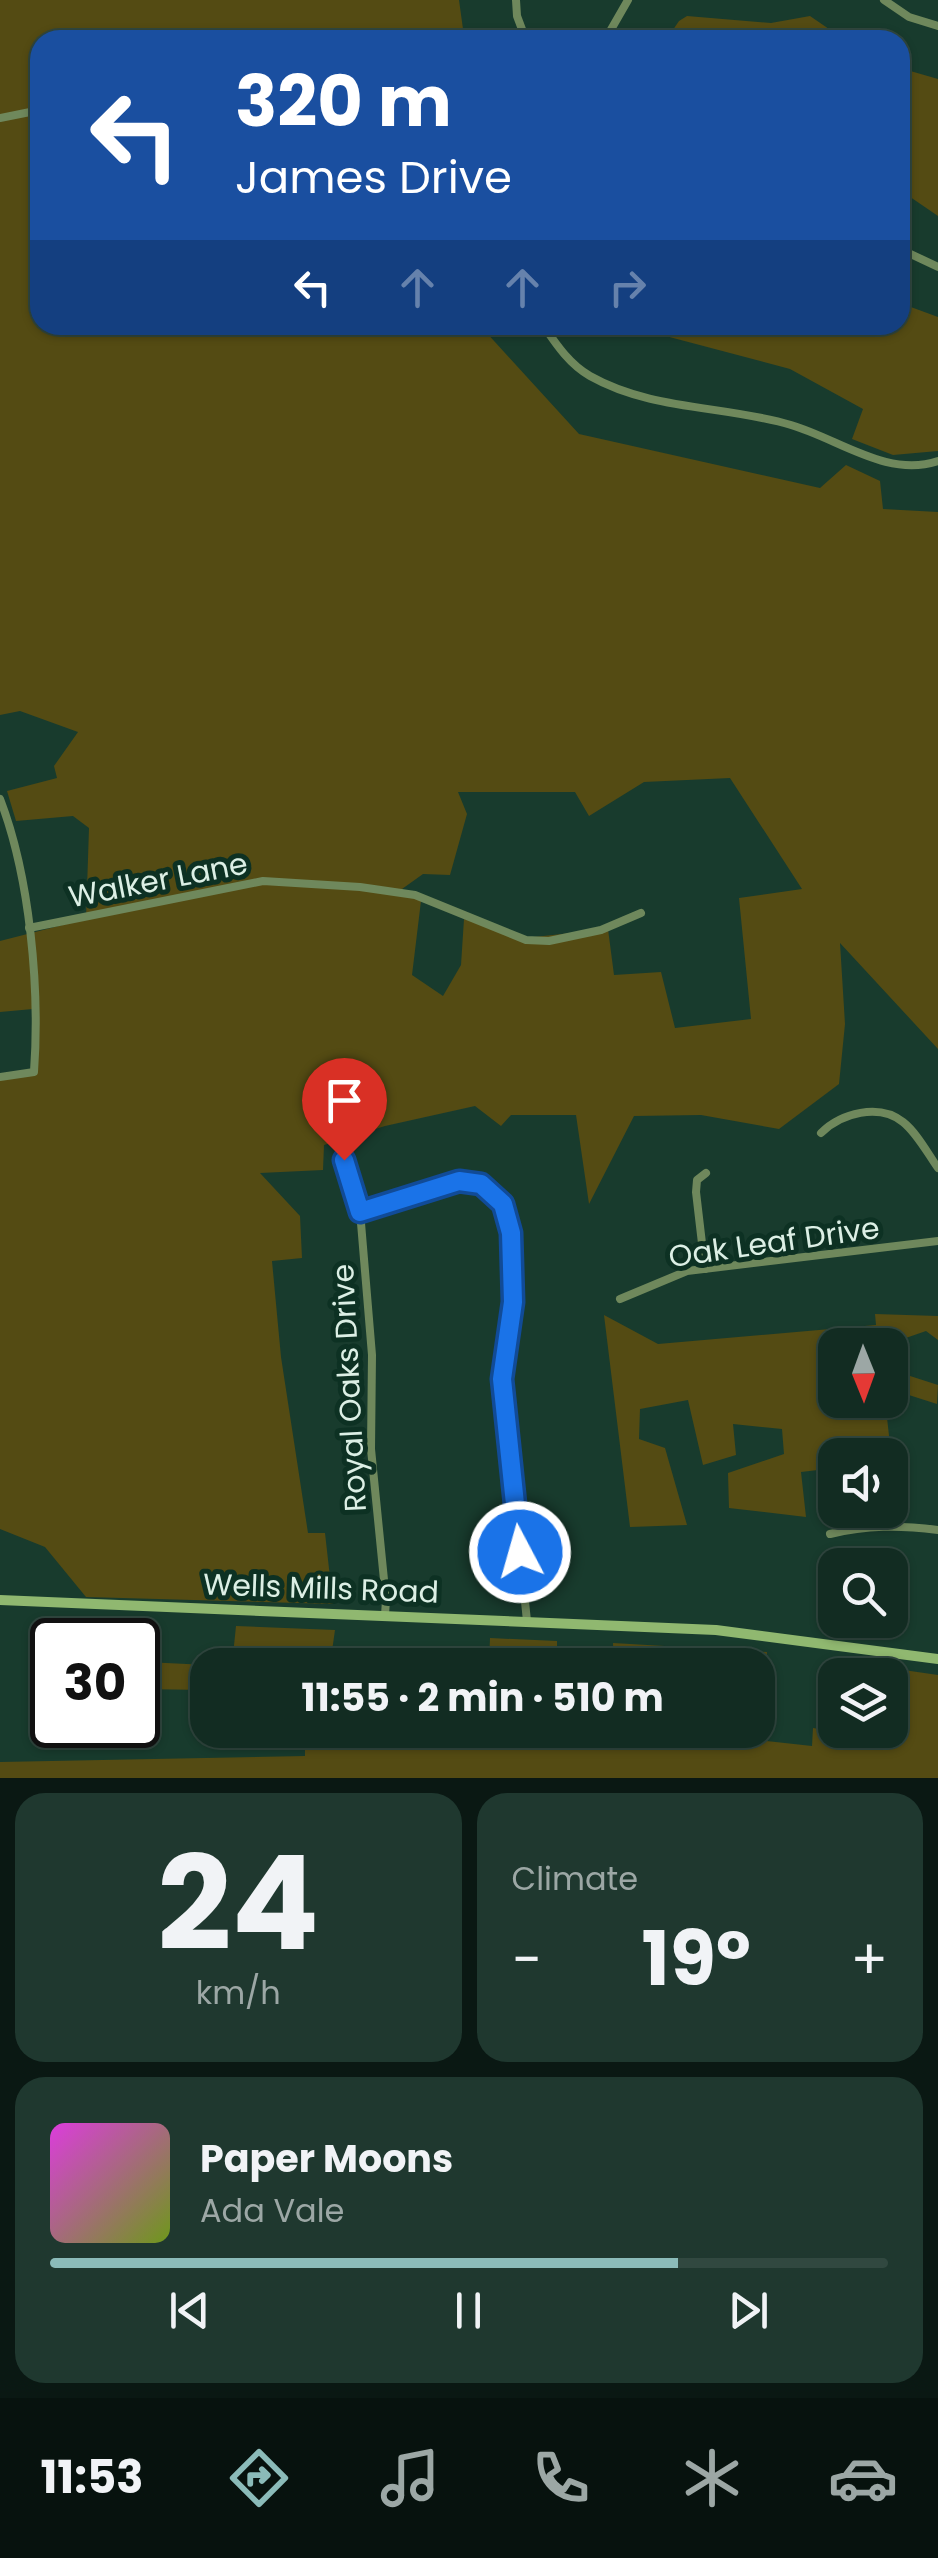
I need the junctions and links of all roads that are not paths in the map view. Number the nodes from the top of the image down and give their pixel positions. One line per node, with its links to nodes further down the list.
1 (516, 0): 5 (street)
2 (628, 0): 6 (street)
3 (884, 0): 4 (street)
4 (938, 26)
5 (522, 30)
6 (610, 30)
7 (30, 112): 8 (street)
8 (0, 118)
9 (910, 254): 10 (street)
10 (938, 267)
11 (550, 335): 12 (street)
12 (938, 461)
13 (0, 799): 15 (street)
14 (641, 913): 15 (street, Walker Lane)
15 (30, 928): 16 (street)
16 (0, 1077)
17 (821, 1133): 19 (street)
18 (344, 1160): 21 (street, Royal Oaks Drive)
19 (938, 1168)
20 (706, 1174): 23 (street)
21 (360, 1212): 28 (street, Royal Oaks Drive); 29 (street)
22 (938, 1241): 23 (street, Oak Leaf Drive)
23 (706, 1268): 24 (street, Oak Leaf Drive)
24 (620, 1299)
25 (938, 1530): 26 (street)
26 (830, 1534)
27 (0, 1600): 28 (main road, Wells Mills Road)
28 (385, 1615): 29 (main road, Wells Mills Road)
29 (526, 1622): 30 (main road, Wells Mills Road)
30 (938, 1659)

